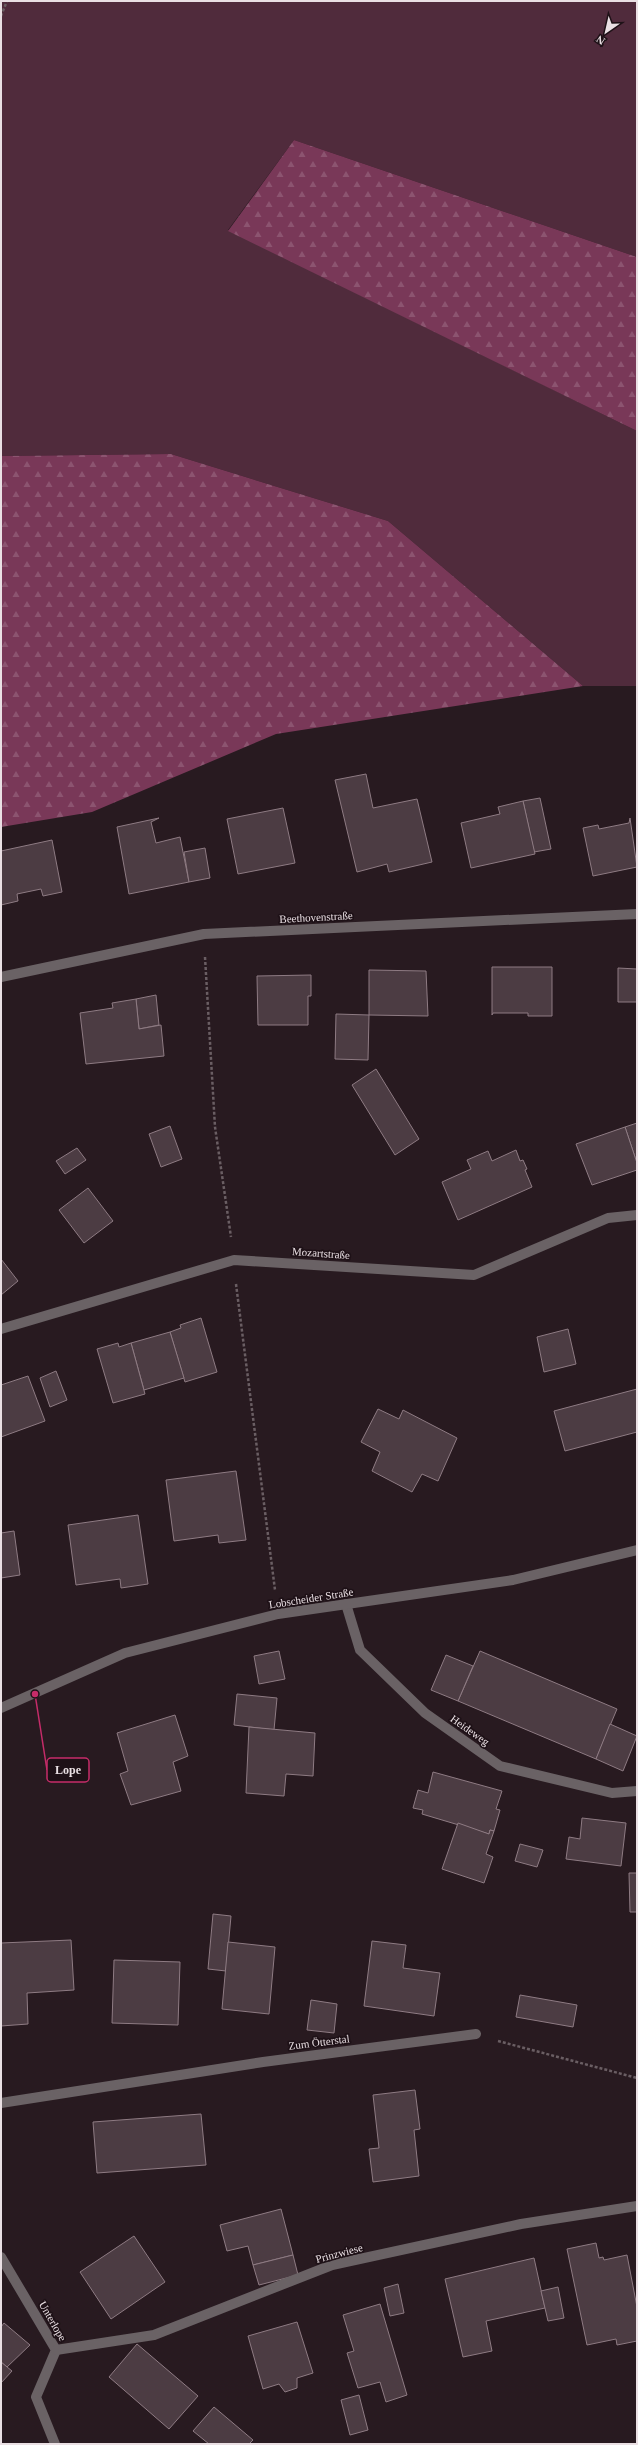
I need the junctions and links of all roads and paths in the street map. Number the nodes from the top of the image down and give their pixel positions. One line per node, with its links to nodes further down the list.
1 (7, 1): 2 (path)
2 (1, 16)
3 (637, 914): 4 (street, Beethovenstraße)
4 (204, 934): 5 (street, Beethovenstraße); 7 (path)
5 (1, 977)
6 (637, 1215): 7 (street, Mozartstraße)
7 (234, 1260): 8 (street, Mozartstraße); 11 (path)
8 (1, 1329)
9 (637, 1550): 10 (street, Lobscheider Straße)
10 (346, 1604): 11 (street, Lobscheider Straße); 13 (street, Heideweg)
11 (278, 1614): 12 (street, Lobscheider Straße)
12 (1, 1708)
13 (637, 1791)
14 (476, 2034): 15 (path); 16 (street, Zum Ötterstal)
15 (637, 2078)
16 (1, 2104)
17 (637, 2206): 19 (street, Prinzwiese)
18 (1, 2257): 19 (street, Unterlope)
19 (56, 2350): 20 (street, Unterlope)
20 (55, 2444)

